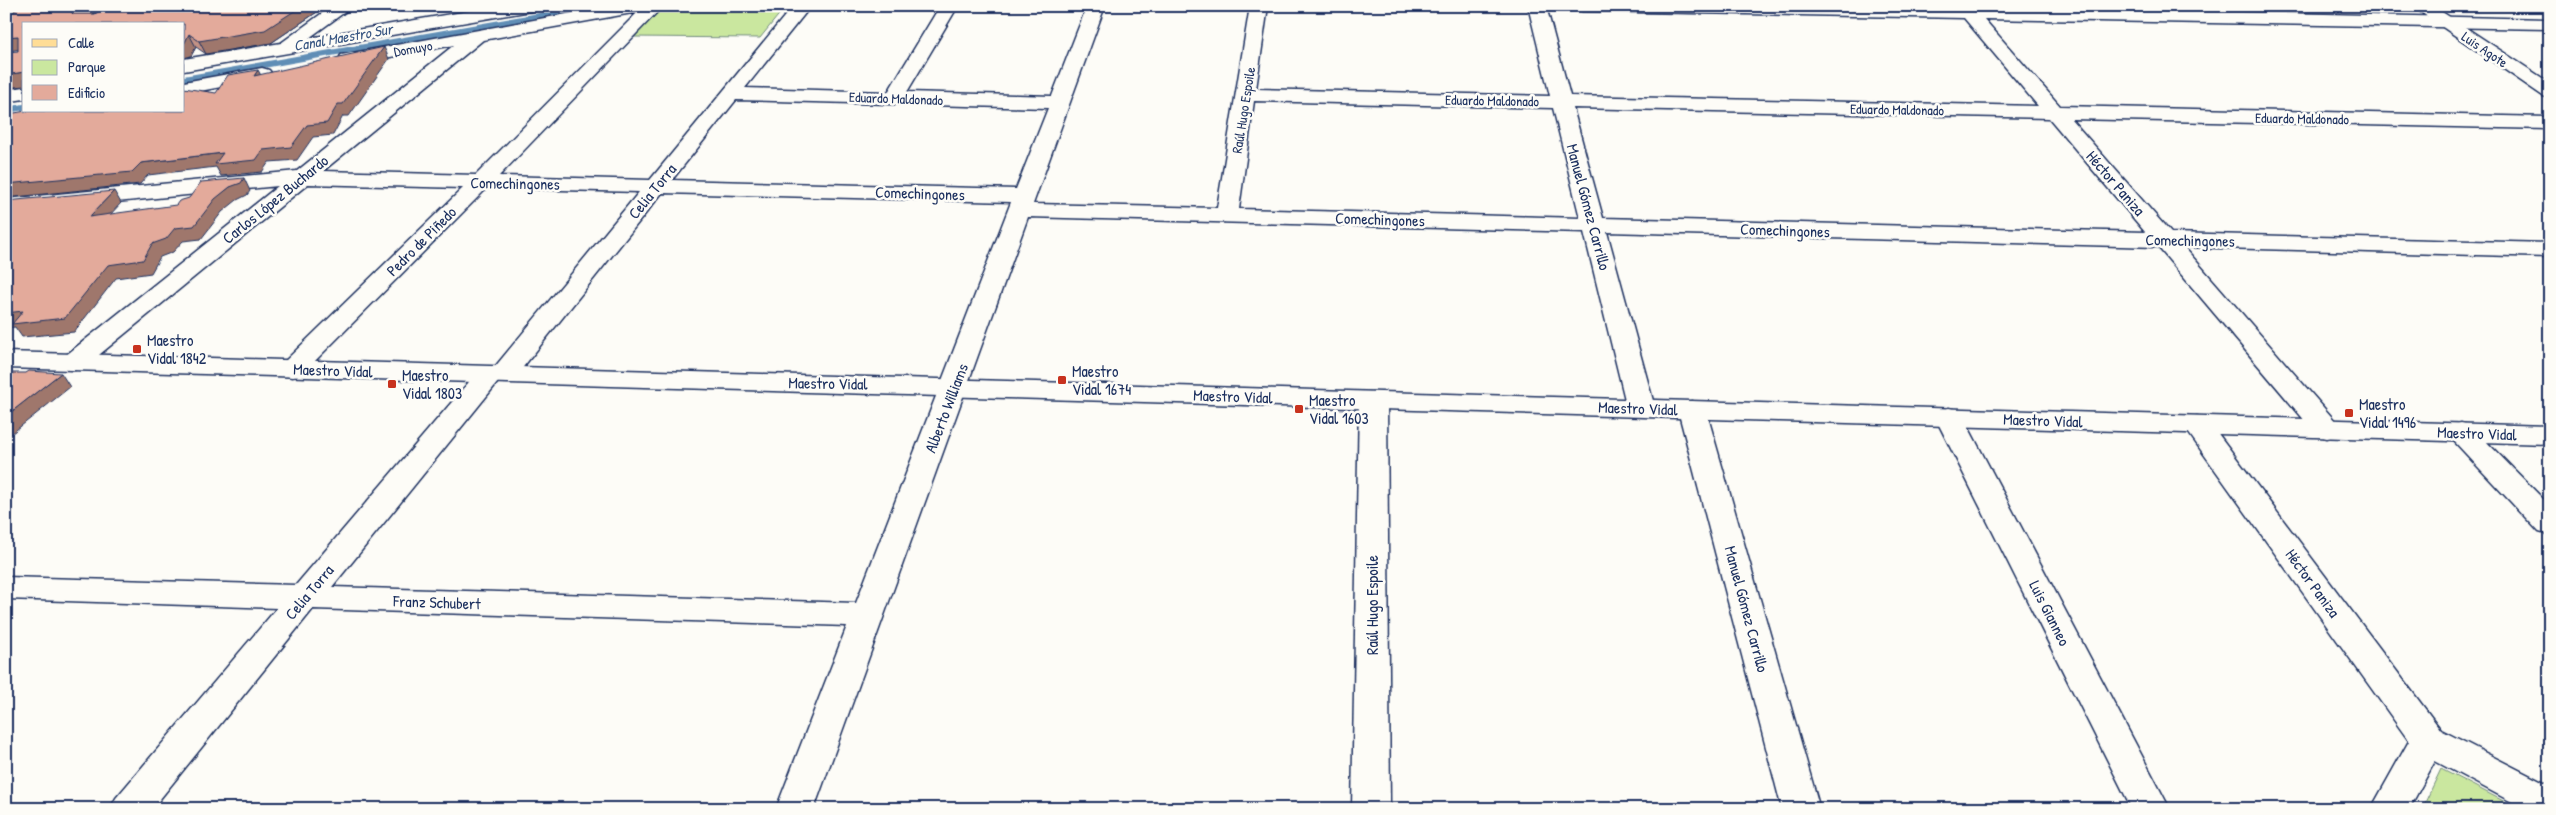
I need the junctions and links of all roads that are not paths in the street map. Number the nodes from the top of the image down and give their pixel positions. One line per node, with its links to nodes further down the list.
1 (12, 6): 14 (main road)
2 (344, 6): 18 (street)
3 (531, 6): 18 (street, Domuyo)
4 (642, 6): 17 (street, Domuyo)
5 (654, 6): 34 (street, Pedro de Piñedo)
6 (802, 6): 25 (street, Celia Torra)
7 (949, 6): 28 (street)
8 (1096, 6): 29 (street, Alberto Williams)
9 (1259, 6): 26 (street, Raúl Hugo Espoile)
10 (1537, 6): 30 (street, Manuel Gómez Carrillo)
11 (1582, 6): 13 (street)
12 (2421, 6): 15 (street, Luis Agote)
13 (1966, 10): 15 (street); 31 (street, Héctor Paniza)
14 (6, 11)
15 (2446, 22): 16 (street); 23 (street, Luis Agote)
16 (2550, 24)
17 (477, 36): 19 (street, Domuyo); 33 (street, Carlos López Buchardo)
18 (288, 47): 20 (street, Domuyo)
19 (330, 62)
20 (185, 65)
21 (282, 71): 22 (street)
22 (185, 88)
23 (2550, 92)
24 (22, 93): 27 (street)
25 (731, 94): 28 (street, Eduardo Maldonado); 35 (street, Celia Torra)
26 (1245, 95): 30 (street, Eduardo Maldonado); 38 (street, Raúl Hugo Espoile)
27 (6, 96)
28 (894, 98): 29 (street, Eduardo Maldonado)
29 (1060, 102): 36 (street, Alberto Williams)
30 (1562, 102): 31 (street, Eduardo Maldonado); 39 (street, Manuel Gómez Carrillo)
31 (2055, 112): 32 (street, Eduardo Maldonado); 40 (street, Héctor Paniza)
32 (2550, 123)
33 (302, 177): 34 (street, Comechingones); 37 (street, Comechingones); 43 (street, Carlos López Buchardo)
34 (481, 182): 35 (street, Comechingones); 44 (street, Pedro de Piñedo)
35 (656, 186): 36 (street, Comechingones); 45 (street, Celia Torra)
36 (1023, 203): 38 (street, Comechingones); 46 (street, Alberto Williams)
37 (6, 206)
38 (1227, 215): 39 (street, Comechingones)
39 (1594, 224): 40 (street, Comechingones); 48 (street, Manuel Gómez Carrillo)
40 (2164, 240): 41 (street, Comechingones); 52 (street, Héctor Paniza)
41 (2550, 250)
42 (6, 360): 43 (street, Maestro Vidal)
43 (74, 362): 44 (street, Maestro Vidal)
44 (292, 369): 45 (street, Maestro Vidal)
45 (496, 375): 46 (street, Maestro Vidal); 57 (street, Celia Torra)
46 (954, 386): 47 (street, Maestro Vidal); 58 (street, Alberto Williams)
47 (1373, 400): 48 (street, Maestro Vidal); 63 (street, Raúl Hugo Espoile)
48 (1640, 408): 49 (street, Maestro Vidal)
49 (1692, 410): 50 (street, Maestro Vidal); 64 (street, Manuel Gómez Carrillo)
50 (1949, 418): 51 (street, Maestro Vidal); 65 (street, Luis Gianneo)
51 (2197, 425): 52 (street, Maestro Vidal); 59 (street, Héctor Paniza)
52 (2327, 429): 53 (street, Maestro Vidal)
53 (2461, 432): 54 (street, Maestro Vidal); 55 (street)
54 (2550, 435)
55 (2550, 525)
56 (6, 588): 57 (street, Franz Schubert)
57 (304, 598): 58 (street, Franz Schubert); 61 (street, Celia Torra)
58 (867, 615): 62 (street, Alberto Williams)
59 (2428, 740): 60 (street, Héctor Paniza); 66 (street)
60 (2550, 804)
61 (129, 809)
62 (795, 809)
63 (1371, 809)
64 (1801, 809)
65 (2151, 809)
66 (2390, 809)

